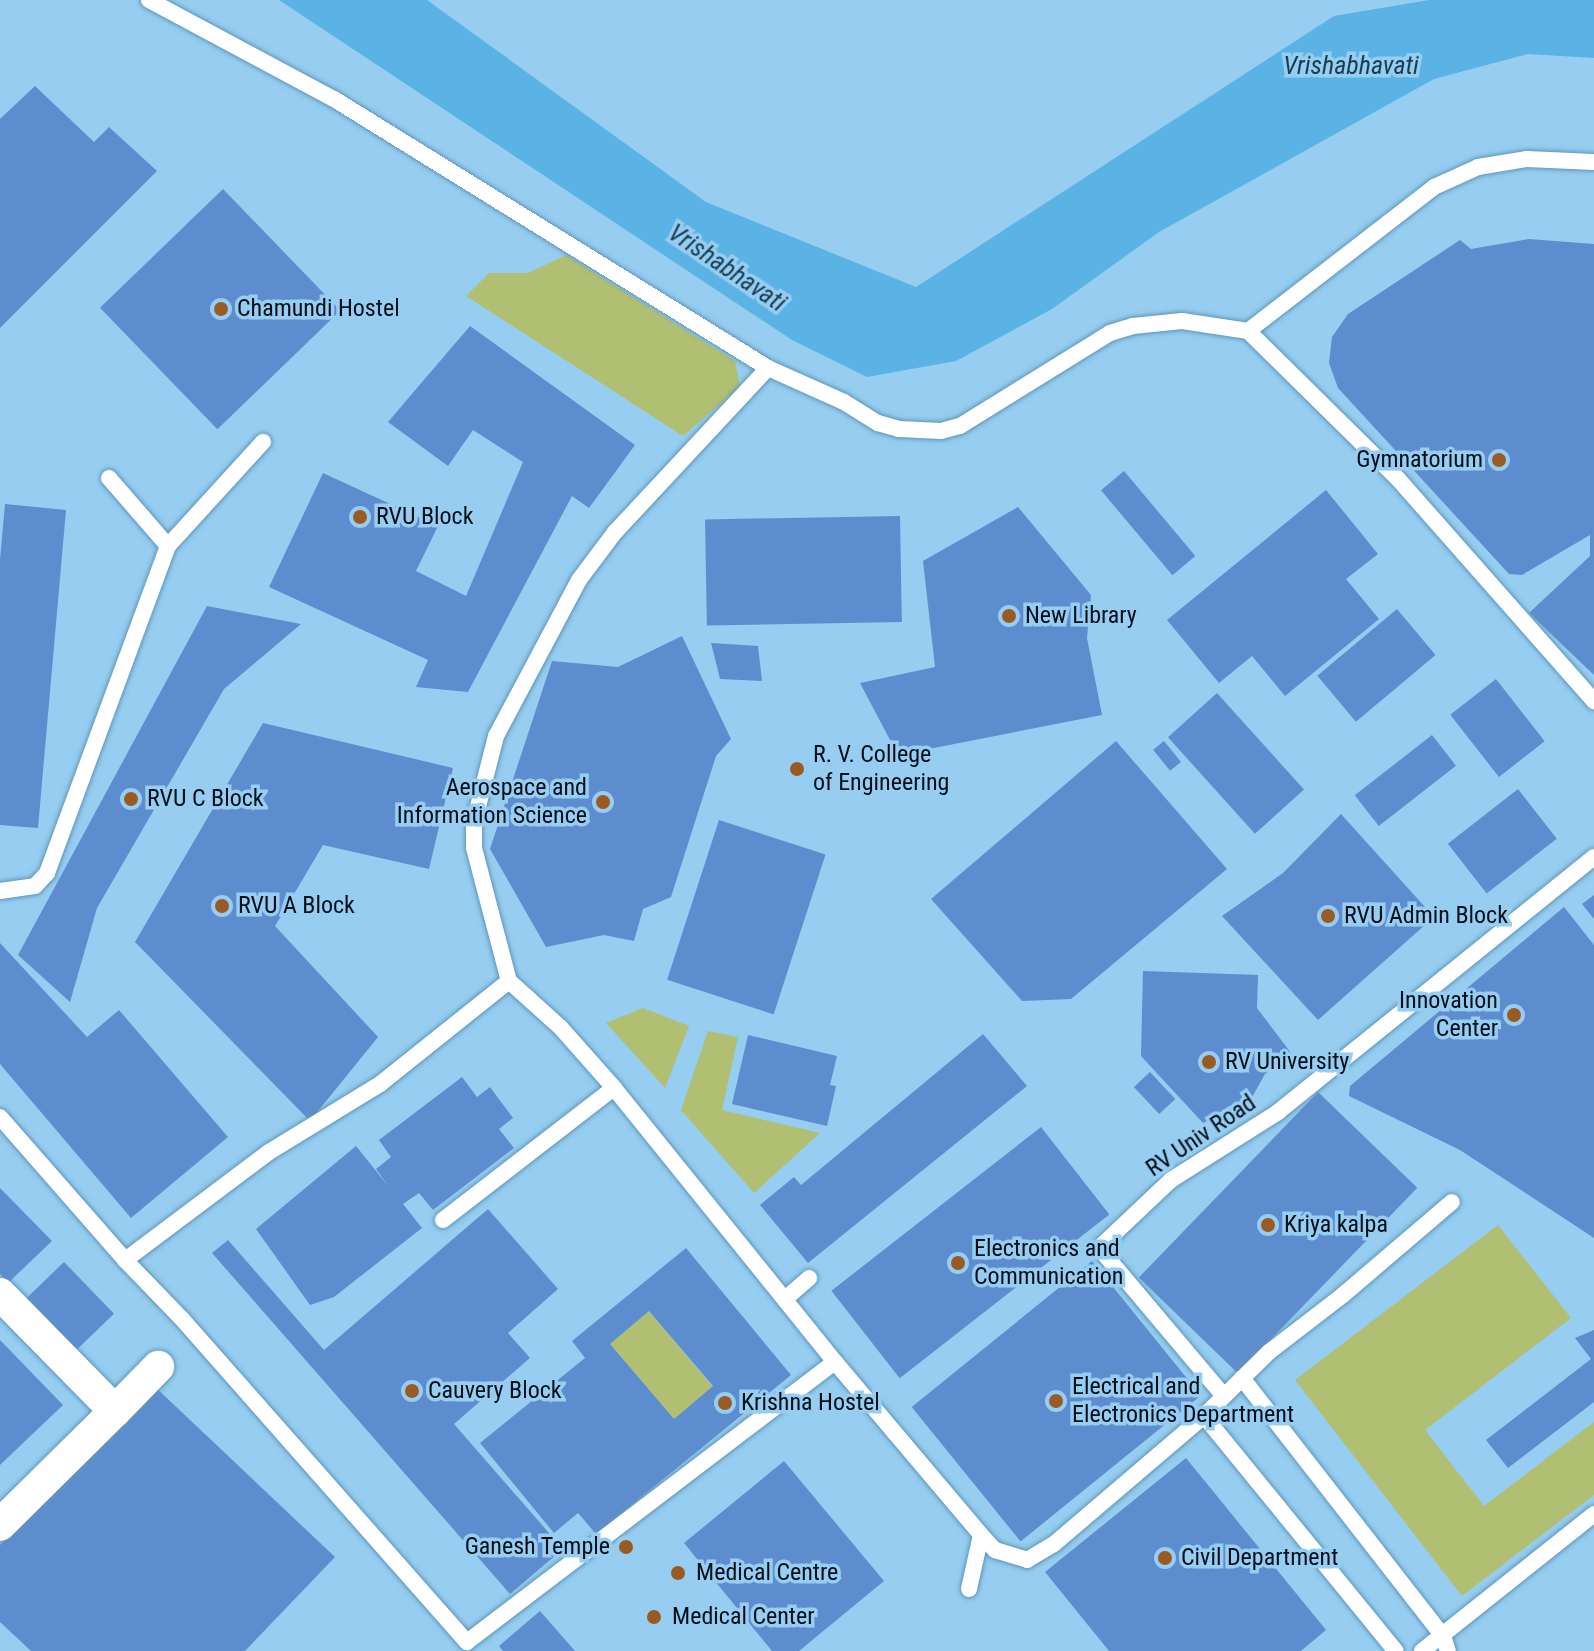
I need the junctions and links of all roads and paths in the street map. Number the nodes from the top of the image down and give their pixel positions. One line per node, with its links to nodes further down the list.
1 (149, 0): 4 (lane)
2 (1594, 162): 3 (lane)
3 (1248, 331): 4 (lane); 8 (lane)
4 (768, 368): 11 (lane)
5 (263, 442): 7 (lane)
6 (109, 478): 7 (lane)
7 (168, 546): 10 (lane)
8 (1594, 701)
9 (1594, 857): 23 (lane, RV Univ Road)
10 (0, 891)
11 (509, 981): 12 (lane); 16 (lane)
12 (614, 1088): 15 (lane); 19 (lane)
13 (0, 1117): 16 (lane)
14 (1452, 1202): 22 (lane)
15 (443, 1220)
16 (125, 1260): 20 (lane)
17 (809, 1278): 19 (lane)
18 (0, 1294): 24 (street)
19 (785, 1299): 20 (lane)
20 (835, 1362): 28 (lane)
21 (158, 1367): 24 (street)
22 (1242, 1378): 23 (lane); 30 (lane)
23 (1223, 1395): 25 (lane)
24 (115, 1411): 27 (street)
25 (1204, 1416): 28 (lane); 31 (lane)
26 (1594, 1514): 30 (lane)
27 (0, 1525)
28 (981, 1535): 29 (lane)
29 (969, 1589)
30 (1445, 1644): 32 (lane)
31 (1396, 1651)
32 (1422, 1651)

